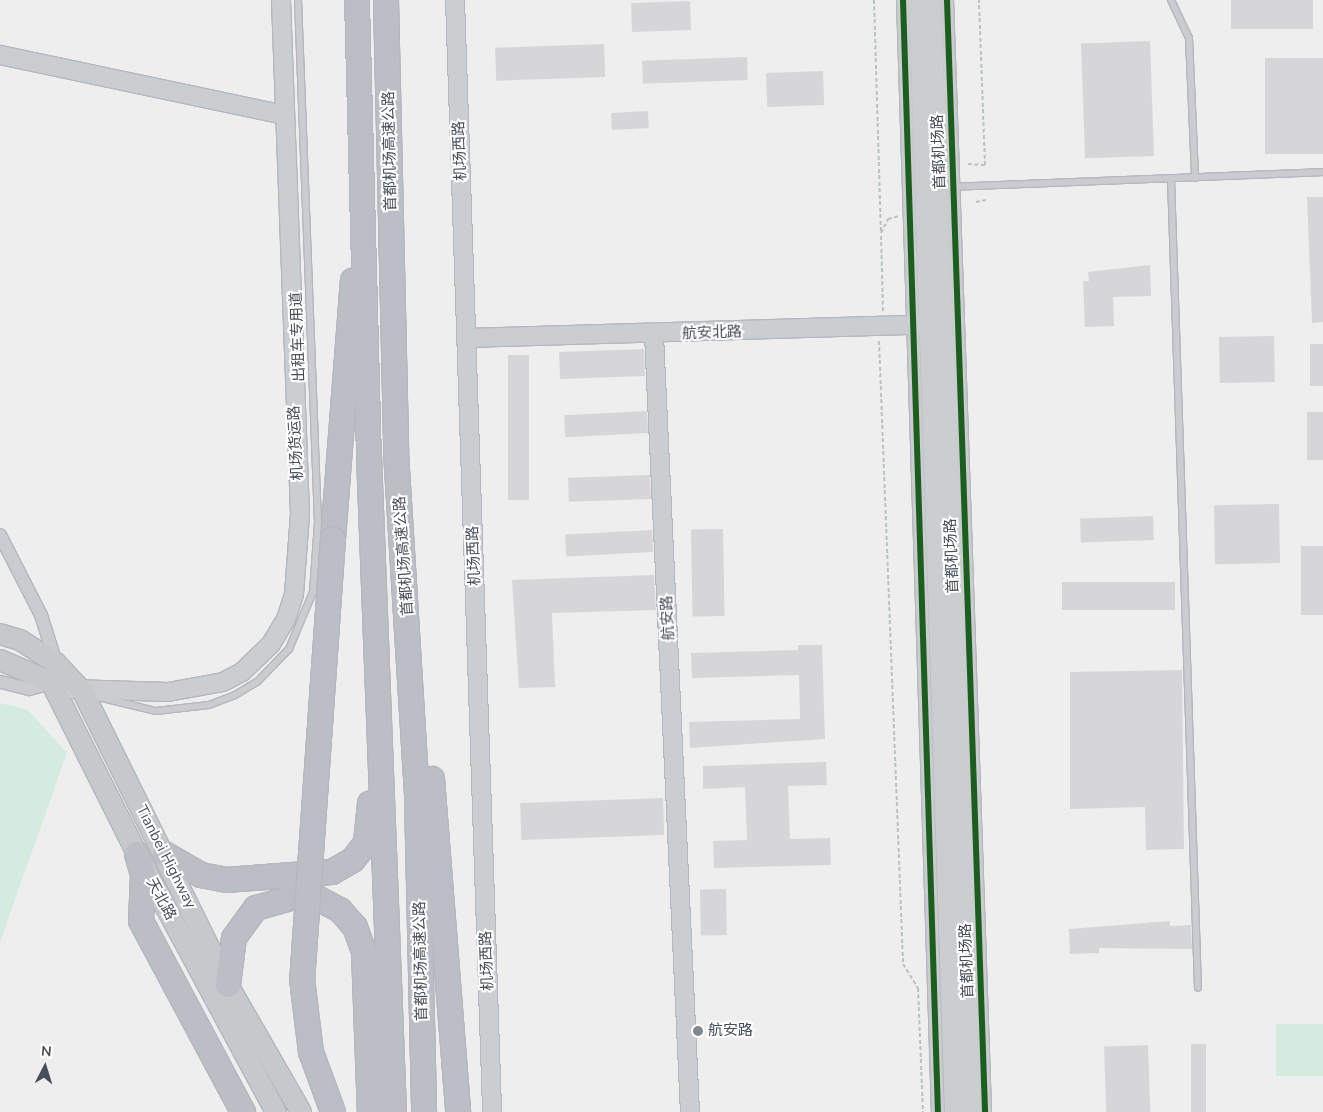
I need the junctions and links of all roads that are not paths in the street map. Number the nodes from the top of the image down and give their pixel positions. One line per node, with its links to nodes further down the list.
1 (280, 0): 12 (street, 机场货运路)
2 (298, 0): 28 (lane, 出租车专用道)
3 (357, 0): 14 (highway, 首都机场高速公路)
4 (386, 0): 21 (highway, 首都机场高速公路)
5 (455, 0): 20 (street, 机场西路)
6 (902, 0): 17 (street, 首都机场路)
7 (918, 0): 17 (street, 首都机场路)
8 (932, 0): 17 (street, 首都机场路)
9 (947, 0): 17 (street, 首都机场路)
10 (1171, 0): 15 (lane)
11 (0, 55): 12 (street)
12 (285, 115): 28 (street, 机场货运路)
13 (1323, 172): 15 (lane)
14 (365, 175): 29 (highway, 首都机场高速公路); 37 (highway, bridge)
15 (1195, 178): 16 (lane)
16 (1171, 179): 17 (lane); 33 (lane)
17 (931, 188): 18 (street, 首都机场路); 18 (street, 首都机场路)
18 (936, 325): 19 (street, 航安北路); 44 (street, 首都机场路); 45 (street, 首都机场路); 46 (street, 首都机场路); 47 (street, 首都机场路)
19 (654, 334): 20 (street, 航安北路); 43 (street, 航安路)
20 (467, 338): 42 (street, 机场西路)
21 (396, 452): 40 (highway, 首都机场高速公路); 41 (highway)
22 (0, 535): 25 (street)
23 (0, 634): 25 (main road, Tianbei Highway)
24 (0, 660): 27 (main road)
25 (56, 663): 27 (street); 28 (main road, Tianbei Highway)
26 (0, 682): 27 (street)
27 (51, 682): 28 (street, 机场货运路); 30 (main road, 天北路)
28 (83, 692): 31 (main road, Tianbei Highway)
29 (381, 730): 31 (highway); 39 (highway, 首都机场高速公路)
30 (137, 854): 34 (highway); 35 (main road, 天北路)
31 (165, 854): 32 (main road, Tianbei Highway)
32 (228, 985): 36 (main road, Tianbei Highway); 38 (highway)
33 (1198, 988)
34 (243, 1112)
35 (276, 1112)
36 (301, 1112)
37 (333, 1112)
38 (370, 1112)
39 (394, 1112)
40 (424, 1112)
41 (458, 1112)
42 (492, 1112)
43 (690, 1112)
44 (938, 1112)
45 (954, 1112)
46 (971, 1112)
47 (985, 1112)

